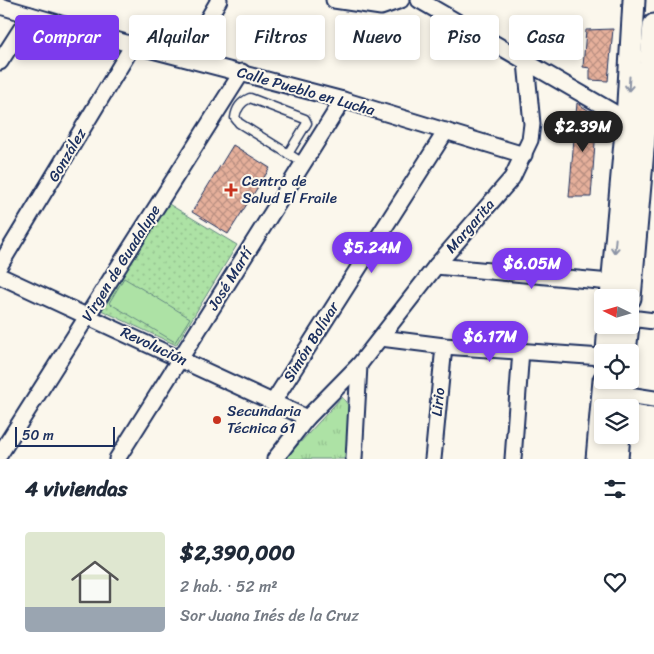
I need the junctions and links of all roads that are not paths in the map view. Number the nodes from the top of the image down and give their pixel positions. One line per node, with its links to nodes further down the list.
1 (220, 0): 8 (street)
2 (334, 0): 3 (street)
3 (401, 0)
4 (419, 0): 15 (street)
5 (634, 0): 11 (main road)
6 (0, 6): 7 (street, Calle Pueblo en Lucha)
7 (30, 15)
8 (211, 15)
9 (654, 25): 11 (main road)
10 (15, 38): 14 (street)
11 (642, 45): 18 (main road, one-way to 18); 27 (main road)
12 (129, 52): 23 (street, González)
13 (193, 60): 16 (street, Calle Pueblo en Lucha)
14 (0, 62)
15 (526, 62): 18 (street); 21 (street, Margarita)
16 (242, 72): 17 (street, Calle Pueblo en Lucha); 29 (street, Virgen de Guadalupe)
17 (343, 100): 19 (street, Calle Pueblo en Lucha); 22 (street, José Martí)
18 (627, 120): 28 (main road, one-way to 28)
19 (446, 131): 21 (street, Calle Pueblo en Lucha); 41 (street, Simón Bolívar)
20 (288, 154): 20 (lane); 22 (lane)
21 (524, 155): 24 (street, Margarita)
22 (303, 163): 36 (street, José Martí)
23 (0, 265)
24 (436, 266): 26 (street); 32 (street, Margarita)
25 (0, 276): 29 (street, Revolución)
26 (613, 289)
27 (621, 289)
28 (621, 289)
29 (88, 316): 36 (street, Revolución); 44 (street, Virgen de Guadalupe)
30 (639, 319): 31 (street)
31 (654, 321)
32 (381, 338): 33 (street); 37 (street, Margarita)
33 (444, 346): 34 (street); 48 (street, Lirio)
34 (521, 350): 35 (street); 49 (street)
35 (594, 356)
36 (180, 358): 41 (street, Revolución); 45 (street, José Martí)
37 (358, 365): 42 (street, Margarita); 47 (street)
38 (603, 389): 50 (main road)
39 (622, 394): 40 (street)
40 (654, 399)
41 (274, 402): 42 (street, Revolución)
42 (307, 418): 46 (street, Margarita)
43 (619, 444): 51 (main road)
44 (0, 454)
45 (117, 459)
46 (275, 459)
47 (354, 459)
48 (433, 459)
49 (513, 459)
50 (596, 459)
51 (618, 459)

